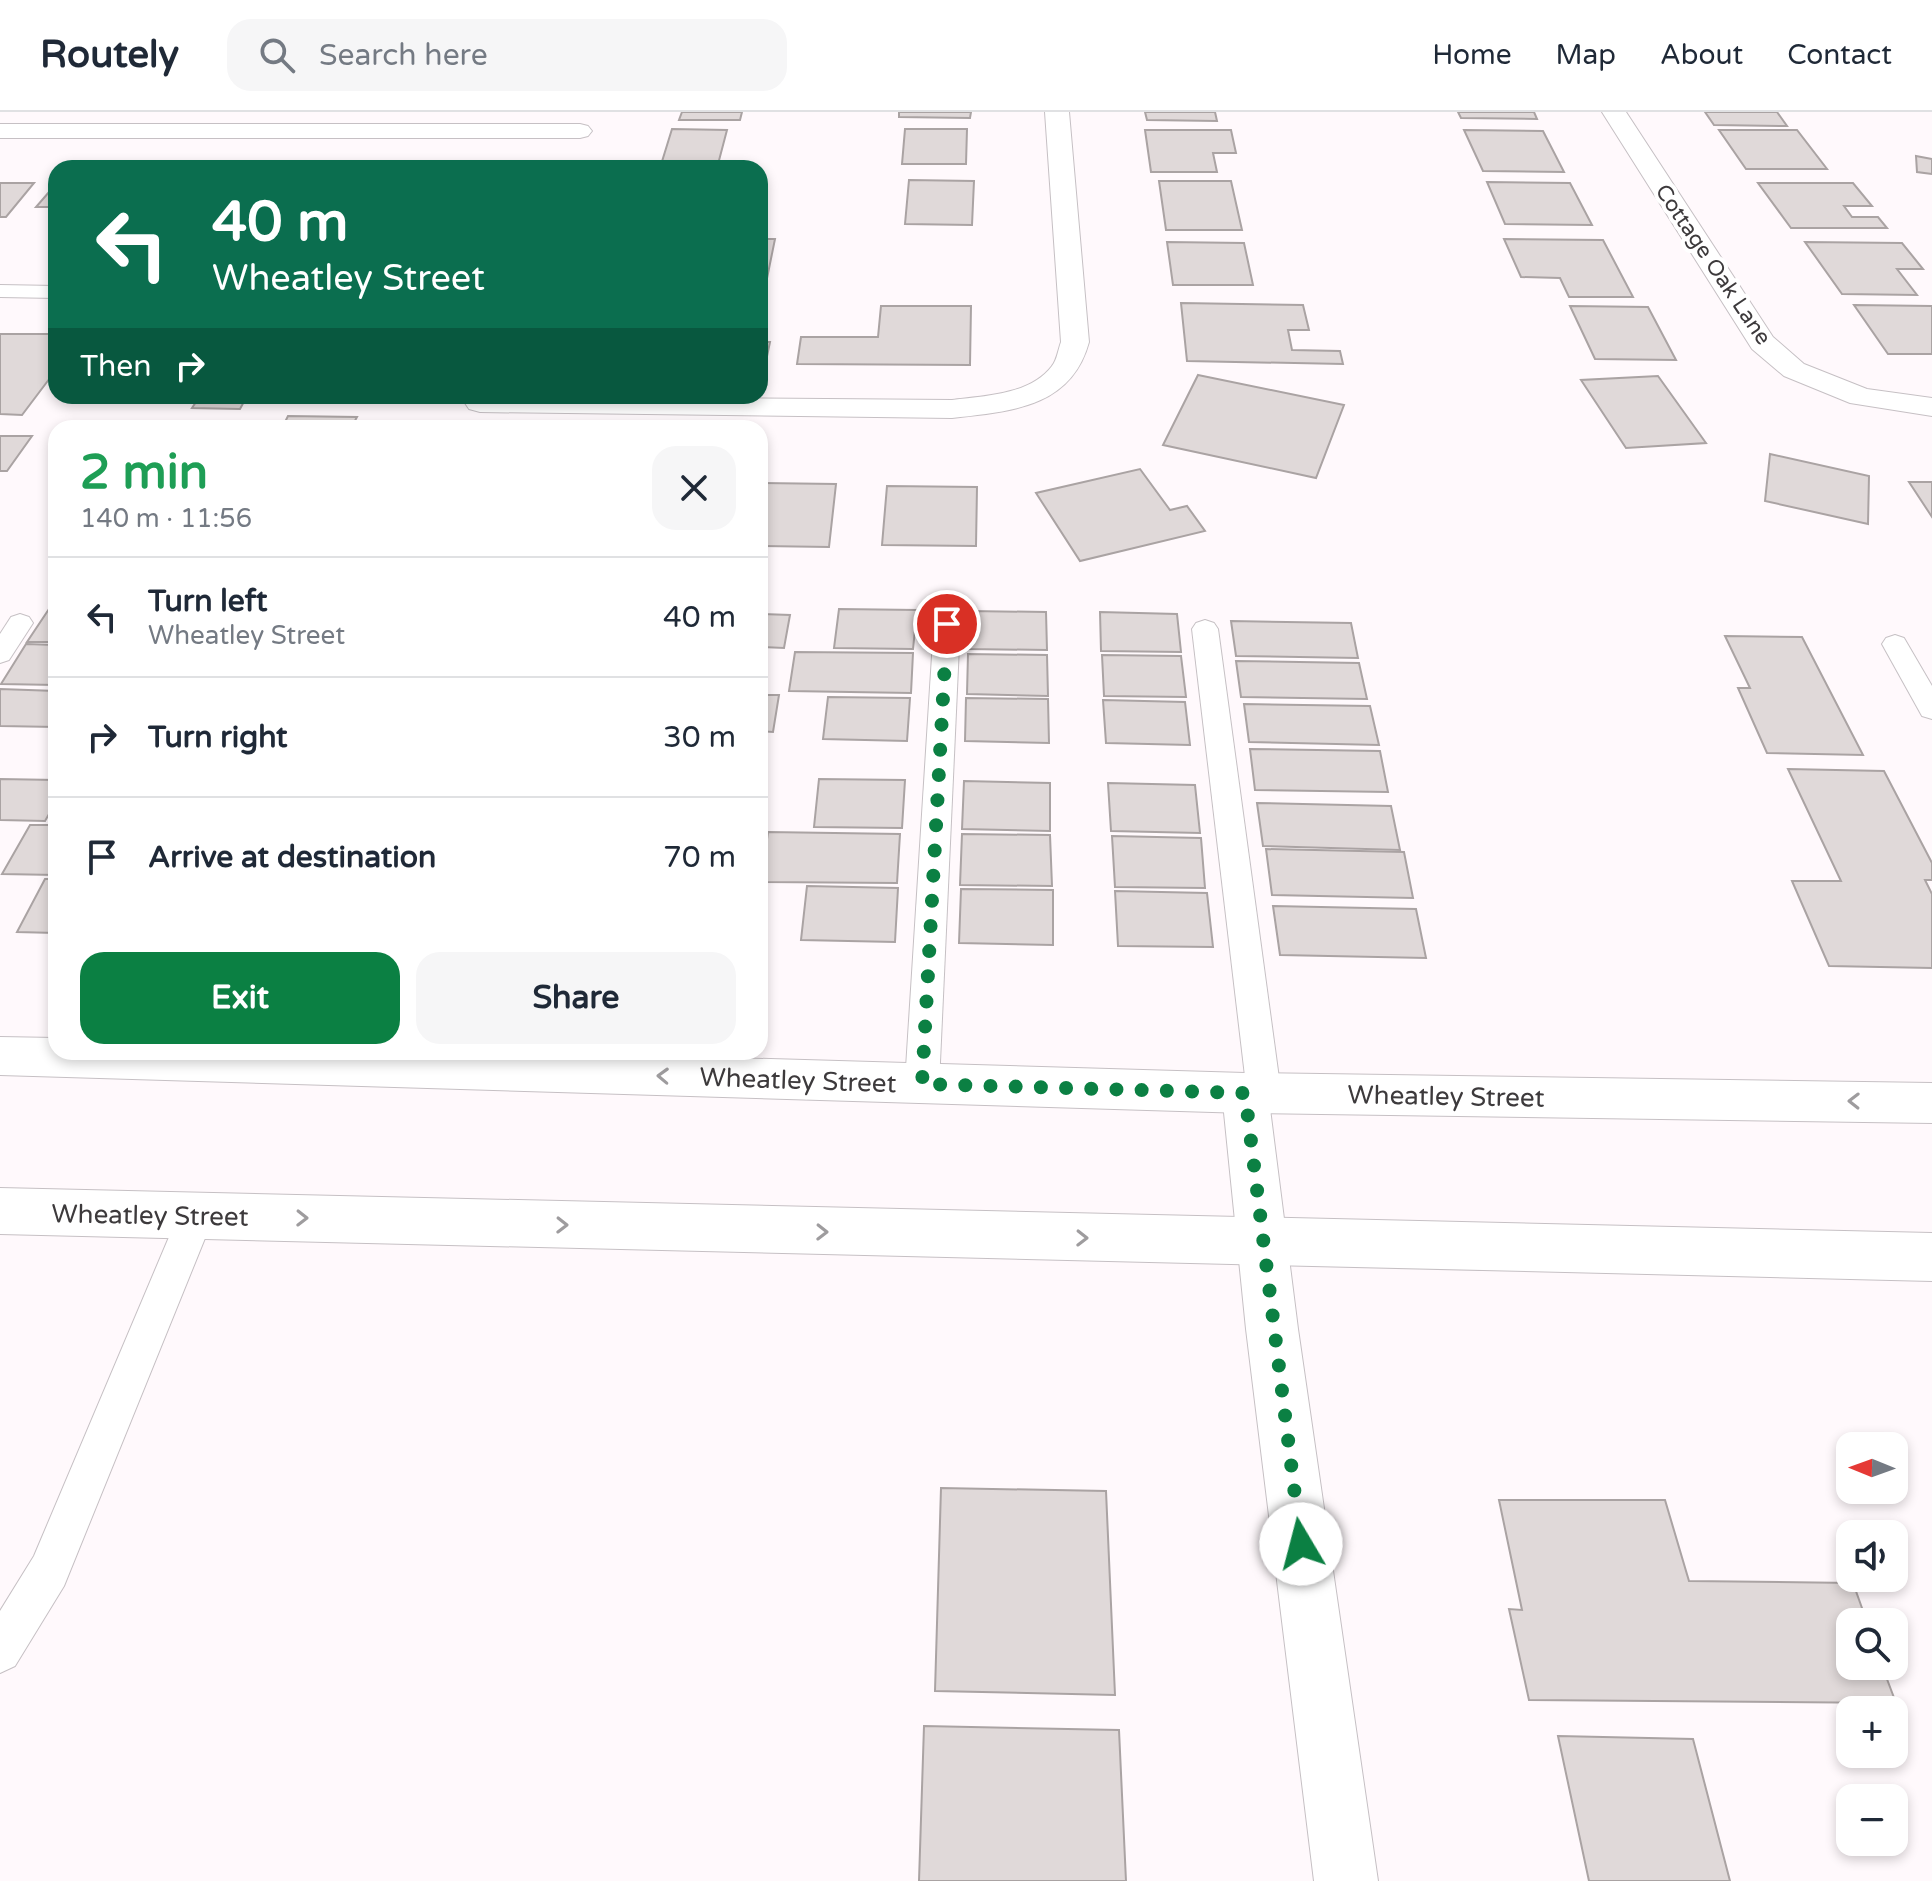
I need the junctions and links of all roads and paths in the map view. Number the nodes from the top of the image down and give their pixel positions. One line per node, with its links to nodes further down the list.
1 (1057, 112): 9 (street)
2 (1614, 112): 8 (street, Cottage Oak Lane)
3 (584, 121): 4 (street); 5 (street)
4 (0, 131)
5 (571, 156)
6 (0, 291): 7 (lane)
7 (48, 292)
8 (1932, 407)
9 (477, 409)
10 (20, 623): 14 (lane)
11 (947, 624): 20 (lane)
12 (1205, 629): 21 (lane)
13 (1895, 644): 15 (lane)
14 (0, 654)
15 (1932, 709)
16 (48, 1055): 17 (street, Wheatley Street)
17 (0, 1056)
18 (409, 1060): 19 (street, Wheatley Street)
19 (537, 1062): 20 (street, Wheatley Street, one-way to 19)
20 (922, 1084): 21 (street, Wheatley Street)
21 (1255, 1093): 22 (street, Wheatley Street, one-way to 21); 25 (street)
22 (1932, 1103)
23 (0, 1211): 24 (street, Wheatley Street)
24 (196, 1216): 25 (street, Wheatley Street, one-way to 25); 27 (lane)
25 (1262, 1243): 26 (street, Wheatley Street); 28 (street)
26 (1932, 1257)
27 (0, 1651)
28 (1346, 1881)

